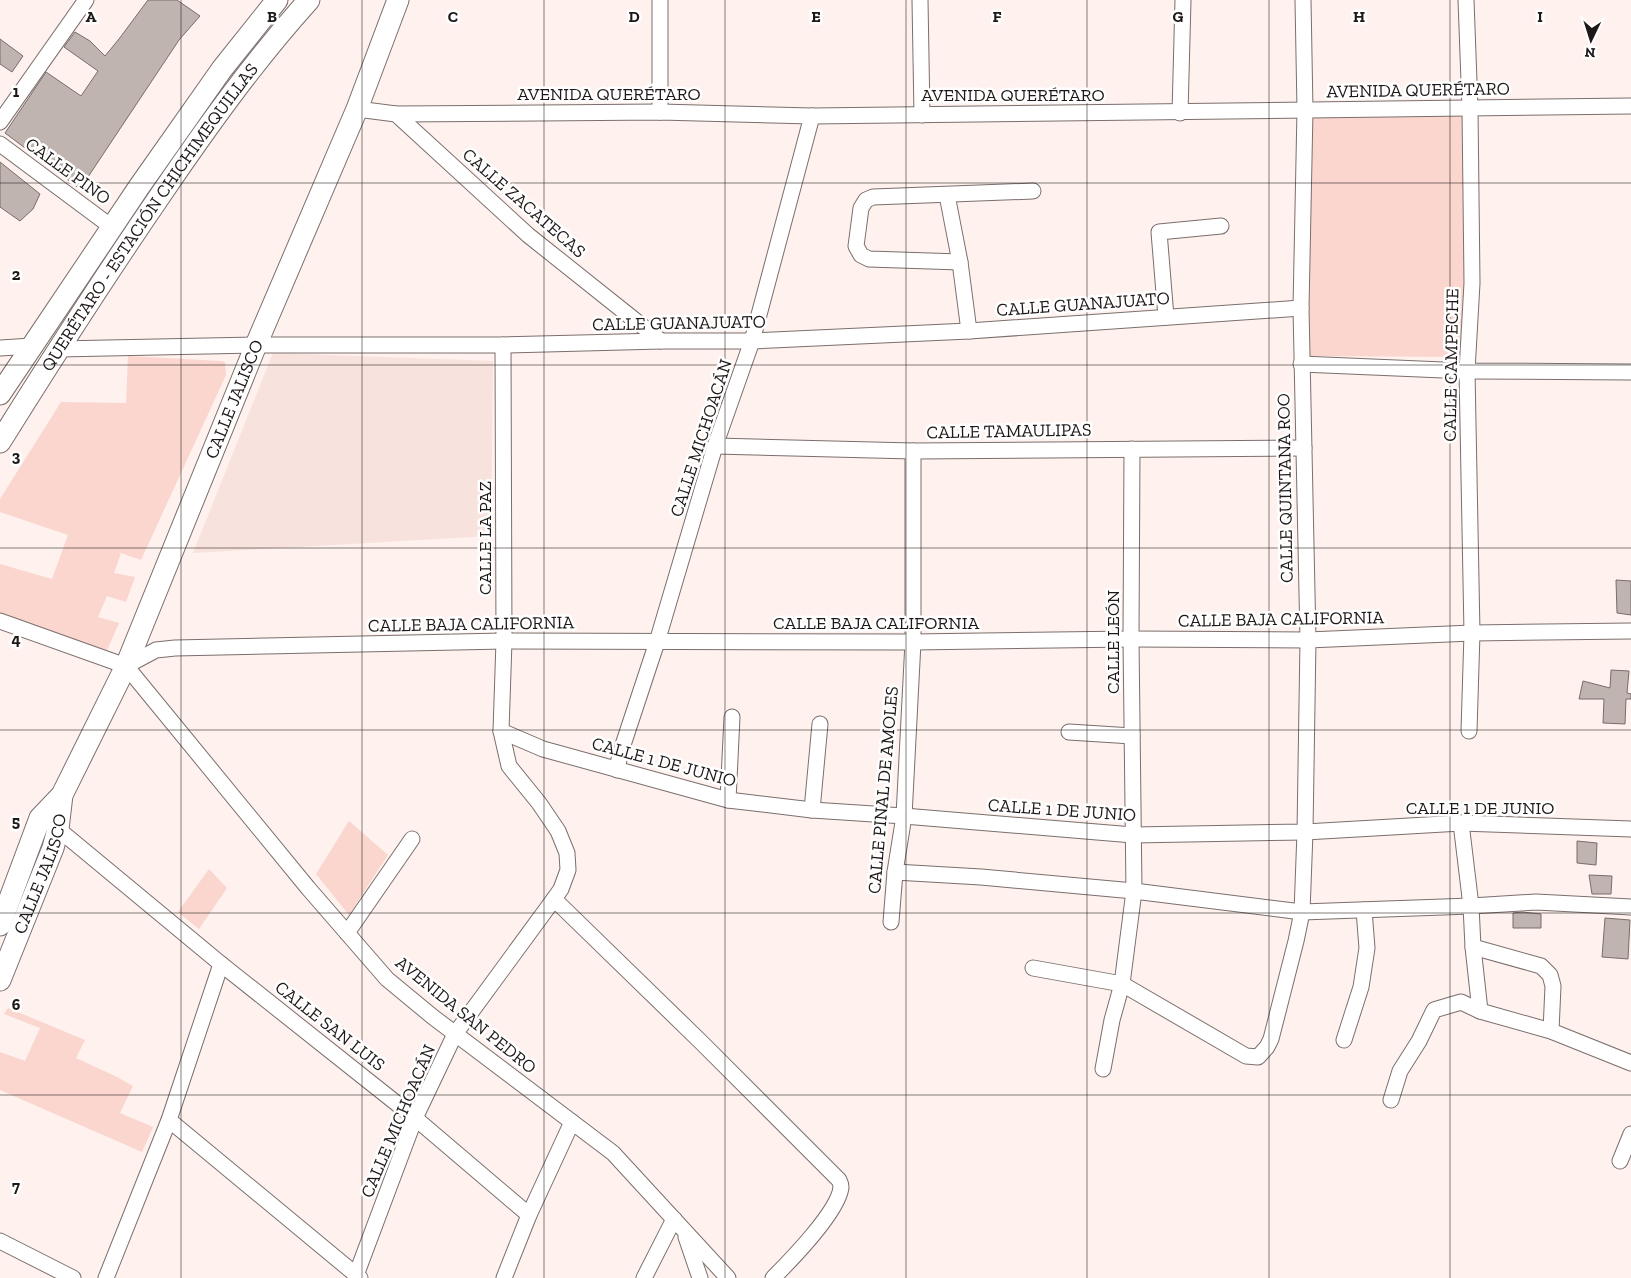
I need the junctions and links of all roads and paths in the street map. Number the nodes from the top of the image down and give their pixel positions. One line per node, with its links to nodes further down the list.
1 (86, 0): 19 (street)
2 (277, 0): 24 (street, QUERÉTARO - ESTACIÓN CHICHIMEQUILLAS)
3 (309, 0): 35 (street, QUERÉTARO - ESTACIÓN CHICHIMEQUILLAS)
4 (660, 0): 14 (street)
5 (920, 0): 17 (street)
6 (1183, 0): 15 (street)
7 (1303, 0): 13 (street, CALLE QUINTANA ROO)
8 (1466, 0): 12 (street, CALLE CAMPECHE)
9 (397, 1): 11 (street, CALLE JALISCO)
10 (1631, 106): 12 (street, AVENIDA QUERÉTARO)
11 (357, 109): 16 (street); 31 (street, CALLE JALISCO)
12 (1470, 109): 13 (street, AVENIDA QUERÉTARO); 37 (street, CALLE CAMPECHE)
13 (1306, 110): 15 (street, AVENIDA QUERÉTARO); 26 (street, CALLE QUINTANA ROO)
14 (660, 112): 16 (street, AVENIDA QUERÉTARO); 18 (street, AVENIDA QUERÉTARO)
15 (1180, 113): 17 (street, AVENIDA QUERÉTARO)
16 (396, 114): 29 (street, CALLE ZACATECAS)
17 (922, 115): 18 (street, AVENIDA QUERÉTARO)
18 (812, 116): 30 (street, CALLE MICHOACÁN)
19 (0, 122)
20 (0, 144): 24 (street, CALLE PINO)
21 (1033, 191): 22 (street)
22 (947, 195): 25 (street); 25 (street)
23 (1221, 226): 27 (street)
24 (113, 228): 33 (street, QUERÉTARO - ESTACIÓN CHICHIMEQUILLAS)
25 (960, 262): 28 (street)
26 (1301, 308): 27 (street, CALLE GUANAJUATO); 36 (street, CALLE QUINTANA ROO)
27 (1166, 317): 28 (street, CALLE GUANAJUATO)
28 (969, 330): 30 (street, CALLE GUANAJUATO)
29 (661, 341): 30 (street, CALLE GUANAJUATO); 32 (street, CALLE GUANAJUATO)
30 (752, 341): 41 (street, CALLE MICHOACÁN)
31 (256, 345): 32 (street, CALLE GUANAJUATO); 35 (street, CALLE GUANAJUATO); 53 (street, CALLE JALISCO)
32 (503, 345): 50 (street, CALLE LA PAZ)
33 (32, 346): 34 (street); 39 (street, QUERÉTARO - ESTACIÓN CHICHIMEQUILLAS)
34 (0, 348)
35 (58, 349): 40 (street, QUERÉTARO - ESTACIÓN CHICHIMEQUILLAS)
36 (1301, 364): 37 (street); 42 (street, CALLE QUINTANA ROO)
37 (1467, 370): 38 (street); 47 (street, CALLE CAMPECHE)
38 (1631, 372)
39 (0, 394)
40 (0, 442)
41 (715, 446): 44 (street, CALLE TAMAULIPAS); 51 (street, CALLE MICHOACÁN)
42 (1304, 448): 43 (street, CALLE TAMAULIPAS); 49 (street, CALLE QUINTANA ROO)
43 (1132, 449): 44 (street, CALLE TAMAULIPAS); 48 (street, CALLE LEÓN)
44 (913, 451): 52 (street, CALLE PINAL DE AMOLES)
45 (0, 621): 53 (street)
46 (1631, 631): 47 (street, CALLE BAJA CALIFORNIA)
47 (1472, 633): 49 (street, CALLE BAJA CALIFORNIA); 57 (street, CALLE CAMPECHE)
48 (1131, 639): 49 (street, CALLE BAJA CALIFORNIA); 52 (street, CALLE BAJA CALIFORNIA); 59 (street, CALLE LEÓN)
49 (1308, 640): 67 (street, CALLE QUINTANA ROO)
50 (504, 641): 51 (street, CALLE BAJA CALIFORNIA); 53 (street, CALLE BAJA CALIFORNIA); 56 (street, CALLE LA PAZ)
51 (658, 642): 52 (street, CALLE BAJA CALIFORNIA); 60 (street, CALLE MICHOACÁN)
52 (914, 642): 63 (street, CALLE PINAL DE AMOLES)
53 (126, 666): 64 (street, CALLE JALISCO); 80 (street, AVENIDA SAN PEDRO)
54 (732, 717): 61 (street)
55 (820, 724): 62 (street)
56 (501, 730): 60 (street, CALLE 1 DE JUNIO); 72 (street, CALLE MICHOACÁN)
57 (1469, 731)
58 (1069, 732): 59 (street)
59 (1132, 736): 68 (street, CALLE LEÓN)
60 (617, 770): 61 (street, CALLE 1 DE JUNIO)
61 (728, 800): 62 (street, CALLE 1 DE JUNIO)
62 (812, 810): 63 (street, CALLE 1 DE JUNIO)
63 (904, 816): 68 (street, CALLE 1 DE JUNIO); 70 (street, CALLE PINAL DE AMOLES)
64 (49, 823): 73 (street, CALLE JALISCO); 82 (street, CALLE SAN LUIS); 84 (street, CALLE JALISCO)
65 (1461, 823): 66 (street, CALLE 1 DE JUNIO); 67 (street, CALLE 1 DE JUNIO); 74 (street)
66 (1631, 829)
67 (1305, 832): 68 (street, CALLE 1 DE JUNIO); 77 (street, CALLE QUINTANA ROO)
68 (1133, 835): 71 (street)
69 (412, 838): 80 (street)
70 (895, 872): 71 (street); 78 (street, CALLE PINAL DE AMOLES)
71 (1134, 891): 77 (street); 85 (street)
72 (554, 900): 88 (street, CALLE MICHOACÁN); 109 (street)
73 (5, 902): 79 (street, CALLE JALISCO)
74 (1471, 906): 75 (street); 76 (street); 81 (street)
75 (1631, 907)
76 (1364, 910): 77 (street); 89 (street)
77 (1302, 912): 85 (street, CALLE QUINTANA ROO)
78 (891, 922)
79 (0, 925)
80 (347, 933): 88 (street, AVENIDA SAN PEDRO)
81 (1473, 947): 86 (street); 87 (street)
82 (221, 964): 93 (street, CALLE SAN LUIS); 94 (street)
83 (1033, 968): 85 (street)
84 (0, 980)
85 (1122, 984): 91 (street)
86 (1480, 1011): 87 (street); 92 (street)
87 (1551, 1031): 90 (street)
88 (455, 1034): 93 (street, CALLE MICHOACÁN); 95 (street, AVENIDA SAN PEDRO)
89 (1344, 1040)
90 (1631, 1063)
91 (1103, 1069)
92 (1391, 1100)
93 (415, 1118): 98 (street, CALLE SAN LUIS); 102 (street, CALLE MICHOACÁN)
94 (169, 1120): 102 (street); 104 (street)
95 (572, 1122): 98 (street); 99 (street, AVENIDA SAN PEDRO)
96 (1631, 1134): 97 (street)
97 (1620, 1161)
98 (529, 1215): 105 (street)
99 (674, 1219): 100 (street, AVENIDA SAN PEDRO); 106 (street)
100 (685, 1232): 107 (street); 108 (street, AVENIDA SAN PEDRO)
101 (0, 1241): 103 (street)
102 (357, 1277)
103 (73, 1278)
104 (106, 1278)
105 (504, 1278)
106 (644, 1278)
107 (700, 1278)
108 (728, 1278)
109 (772, 1278)

